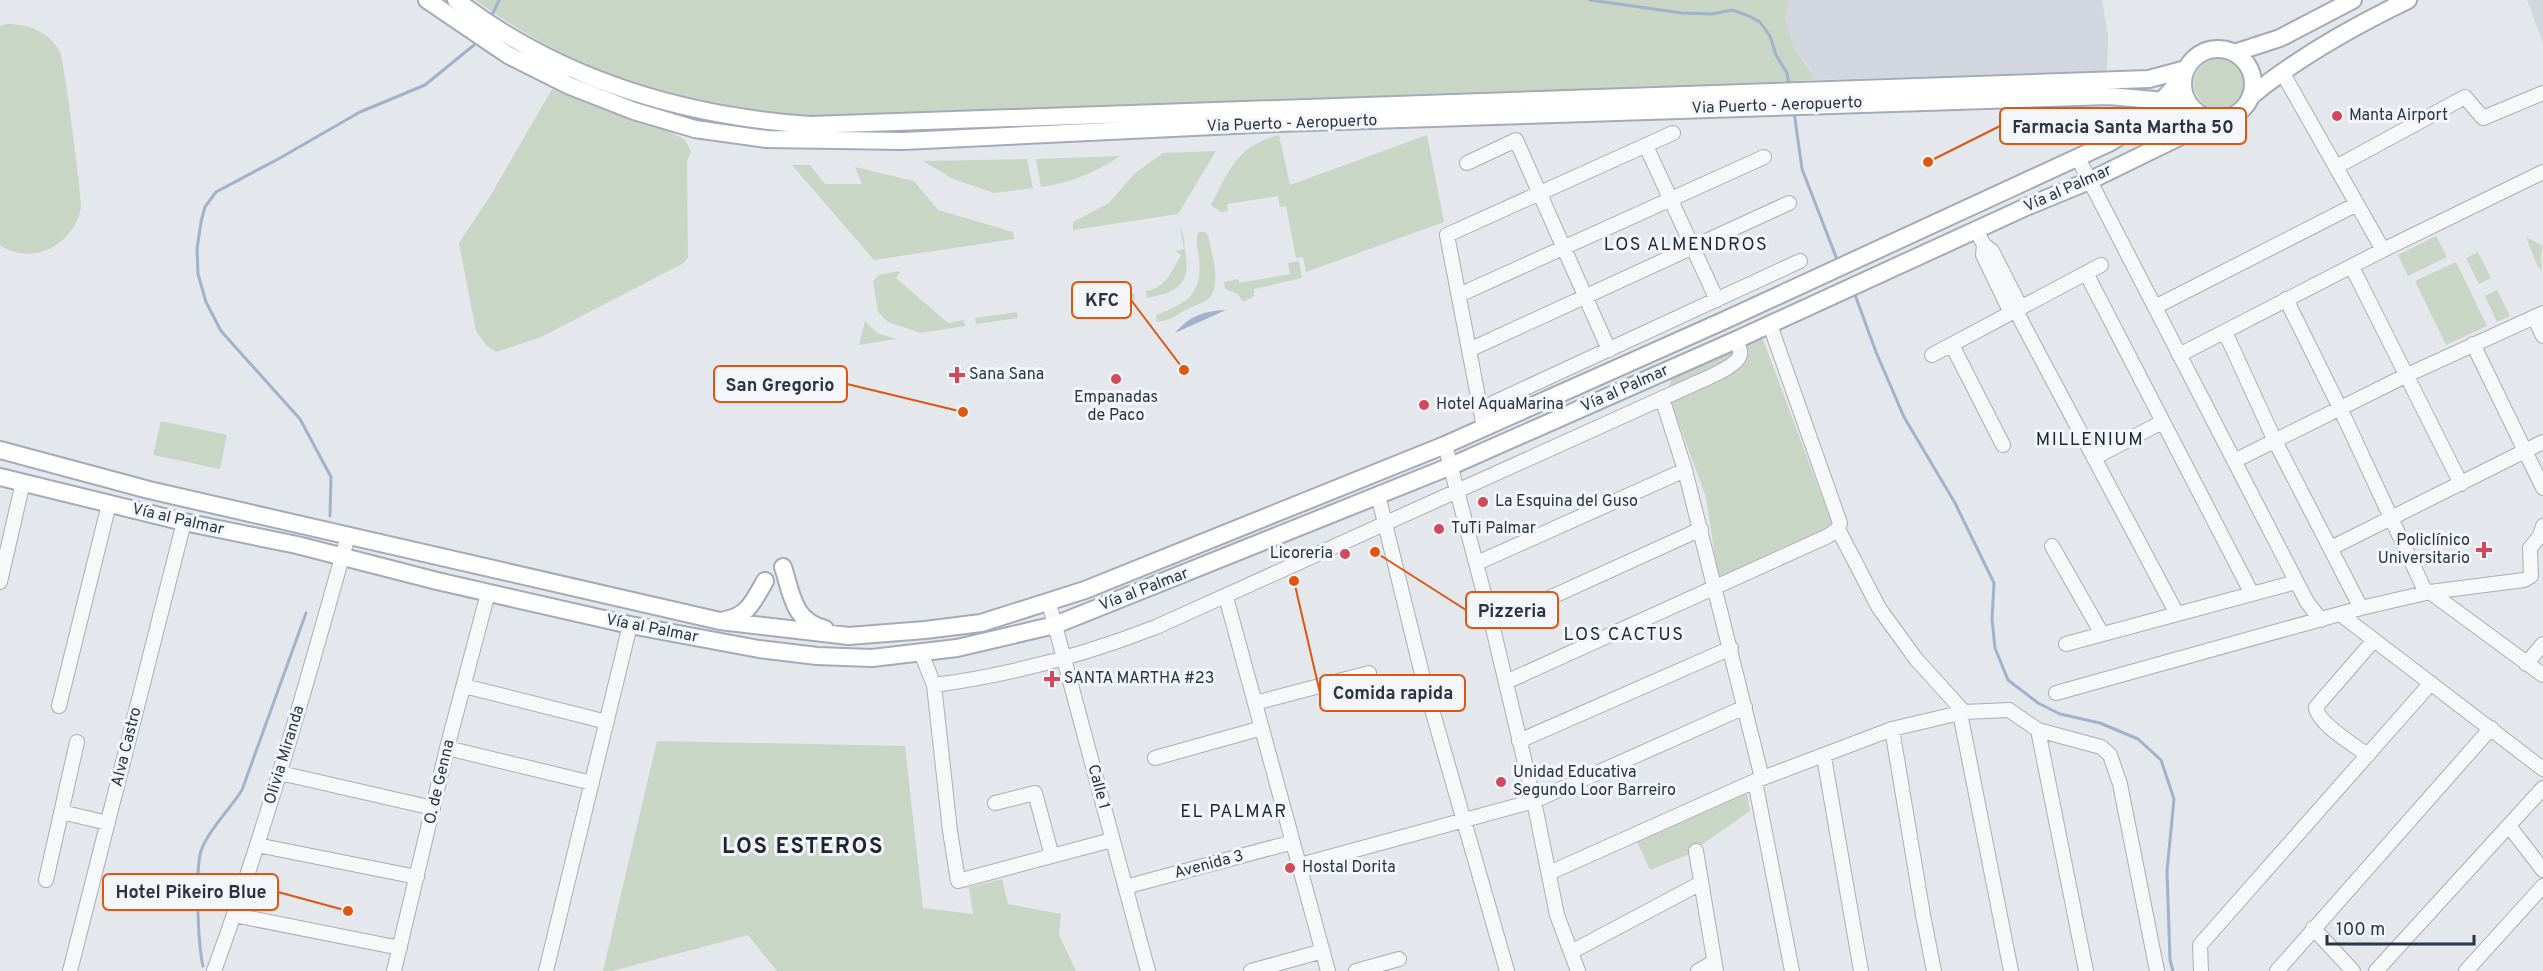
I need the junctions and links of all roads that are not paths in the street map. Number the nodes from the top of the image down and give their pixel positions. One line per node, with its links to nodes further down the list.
1 (427, 0): 11 (main road, Via Puerto - Aeropuerto)
2 (456, 0): 11 (main road, Via Puerto - Aeropuerto)
3 (2353, 0): 5 (main road)
4 (2408, 0): 7 (main road)
5 (2234, 53): 6 (main road); 10 (main road)
6 (2185, 72): 9 (main road, Via Puerto - Aeropuerto); 12 (main road, Vía al Palmar); 13 (main road)
7 (2282, 72): 10 (main road); 20 (street)
8 (2543, 93): 20 (street)
9 (1821, 97): 11 (main road, Via Puerto - Aeropuerto); 12 (main road, Via Puerto - Aeropuerto)
10 (2250, 97): 14 (main road)
11 (1757, 99)
12 (2163, 101): 13 (main road, Via Puerto - Aeropuerto); 18 (main road, Vía al Palmar)
13 (2188, 103): 14 (main road)
14 (2218, 118): 22 (main road, Vía al Palmar)
15 (1673, 133): 16 (street)
16 (1646, 146): 23 (street); 24 (street)
17 (1764, 157): 24 (street)
18 (2078, 158): 22 (street); 56 (main road, Vía al Palmar)
19 (1467, 163): 23 (street)
20 (2336, 167): 26 (street)
21 (2543, 172): 30 (street)
22 (2089, 181): 27 (main road, Vía al Palmar); 39 (street)
23 (1539, 193): 29 (street); 35 (street)
24 (1671, 200): 28 (street); 29 (street)
25 (1789, 203): 28 (street)
26 (2357, 204): 30 (street); 39 (street)
27 (1976, 230): 40 (street); 42 (main road, Vía al Palmar)
28 (1693, 247): 36 (street); 38 (street)
29 (1564, 249): 35 (street); 36 (street)
30 (2384, 250): 33 (street)
31 (1800, 261): 38 (street)
32 (2101, 265): 34 (street)
33 (2352, 267): 37 (street); 52 (street)
34 (2086, 273): 40 (street); 55 (street)
35 (1459, 295): 48 (street)
36 (1586, 297): 48 (street); 49 (street)
37 (2286, 299): 43 (street); 54 (street)
38 (1717, 300): 49 (street)
39 (2155, 307): 51 (street)
40 (2016, 311): 47 (street); 63 (street)
41 (2538, 315): 44 (street); 46 (street)
42 (1770, 325): 45 (main road, Vía al Palmar); 79 (street)
43 (2225, 332): 51 (street); 57 (street)
44 (2543, 336)
45 (1736, 340): 53 (street); 65 (main road, Vía al Palmar)
46 (2473, 344): 52 (street); 62 (street)
47 (1952, 345): 50 (street); 60 (street)
48 (1469, 350): 56 (street)
49 (1609, 350): 56 (street)
50 (1932, 355)
51 (2179, 355): 64 (street)
52 (2405, 376): 54 (street); 69 (street)
53 (1662, 398): 66 (street); 71 (street)
54 (2340, 408): 57 (street); 74 (street)
55 (2162, 422): 63 (street); 92 (street)
56 (1490, 426): 59 (main road, Vía al Palmar)
57 (2275, 441): 64 (street); 82 (street)
58 (2543, 442): 62 (street)
59 (1445, 445): 65 (street); 94 (main road, Vía al Palmar)
60 (2004, 445)
61 (0, 450): 80 (main road, Vía al Palmar)
62 (2523, 452): 69 (street); 70 (street)
63 (2094, 458): 96 (street)
64 (2234, 461): 98 (street)
65 (1451, 466): 71 (street); 72 (main road, Vía al Palmar)
66 (1686, 470): 78 (street); 84 (street)
67 (0, 477): 68 (main road, Vía al Palmar)
68 (23, 482): 73 (main road, Vía al Palmar); 87 (street)
69 (2461, 484): 74 (street)
70 (2543, 488)
71 (1458, 491): 76 (street); 84 (street)
72 (1378, 495): 76 (street); 102 (main road, Vía al Palmar)
73 (109, 504): 75 (main road, Vía al Palmar); 120 (street)
74 (2390, 518): 82 (street); 90 (street)
75 (184, 522): 83 (main road, Vía al Palmar); 144 (street, Alva Castro)
76 (1385, 523): 93 (street); 143 (street)
77 (2543, 526): 90 (street)
78 (1701, 529): 89 (street); 100 (street)
79 (1838, 529): 89 (street); 122 (street)
80 (348, 536): 83 (street, Olivia Miranda); 99 (main road, Vía al Palmar)
81 (2052, 546): 103 (street)
82 (2331, 548): 95 (street)
83 (342, 557): 91 (main road, Vía al Palmar); 135 (street, Olivia Miranda)
84 (1477, 563): 100 (street)
85 (783, 567): 104 (main road)
86 (765, 581): 99 (main road)
87 (0, 582)
88 (2289, 584): 92 (street)
89 (1715, 588): 108 (street); 114 (street)
90 (2428, 592): 95 (street); 111 (street)
91 (488, 593): 101 (main road, Vía al Palmar); 117 (street, O. de Genna)
92 (2252, 594): 96 (street)
93 (1226, 597): 110 (street); 119 (street)
94 (1049, 603): 102 (street, Calle 1); 104 (main road, Vía al Palmar)
95 (2361, 608): 97 (street)
96 (2177, 614): 103 (street)
97 (2340, 614): 98 (street); 105 (street)
98 (2321, 620): 118 (street)
99 (720, 621): 104 (main road, Vía al Palmar)
100 (1492, 624): 114 (street)
101 (630, 625): 109 (main road, Vía al Palmar); 123 (street)
102 (1055, 625): 109 (main road, Vía al Palmar); 110 (street, Calle 1)
103 (2102, 634): 106 (street)
104 (849, 636)
105 (2374, 640): 115 (street); 131 (street)
106 (2066, 644)
107 (2543, 644): 111 (street)
108 (1731, 648): 121 (street); 129 (street)
109 (921, 653): 116 (street)
110 (1064, 659): 116 (street); 146 (street, Calle 1)
111 (2526, 664): 113 (street)
112 (1369, 673): 119 (street)
113 (2543, 675)
114 (1506, 682): 129 (street)
115 (2431, 683): 125 (street); 131 (street)
116 (934, 685): 150 (street)
117 (464, 686): 123 (street); 130 (street, O. de Genna)
118 (2056, 693)
119 (1255, 703): 124 (street)
120 (59, 706)
121 (1745, 707): 136 (street); 139 (street)
122 (1962, 712): 126 (street); 127 (street); 180 (street)
123 (607, 722): 137 (street)
124 (1262, 728): 133 (street); 147 (street)
125 (2491, 728): 134 (street); 160 (street)
126 (1892, 729): 132 (street); 179 (street)
127 (2038, 730): 181 (street); 182 (street)
128 (77, 741): 142 (street)
129 (1520, 741): 139 (street)
130 (447, 748): 137 (street); 141 (street, O. de Genna)
131 (2368, 755): 183 (street)
132 (1824, 756): 136 (street); 178 (street)
133 (1155, 758)
134 (2543, 769)
135 (280, 773): 141 (street); 148 (street, Olivia Miranda)
136 (1759, 780): 153 (street); 177 (street)
137 (592, 783): 169 (street)
138 (2543, 788): 145 (street)
139 (1534, 801): 143 (street); 153 (street)
140 (995, 803): 150 (street)
141 (433, 808): 154 (street, O. de Genna)
142 (61, 812): 144 (street); 155 (street)
143 (1465, 821): 151 (street); 174 (street)
144 (108, 823): 166 (street, Alva Castro)
145 (2510, 826): 152 (street); 186 (street)
146 (1112, 840): 150 (street); 158 (street, Calle 1)
147 (1293, 842): 151 (street); 158 (street, Avenida 3)
148 (257, 845): 154 (street); 159 (street, Olivia Miranda)
149 (1696, 851): 156 (street)
150 (1052, 856)
151 (1300, 865): 162 (street)
152 (2543, 870)
153 (1549, 873): 163 (street)
154 (417, 877): 161 (street, O. de Genna)
155 (46, 880)
156 (1701, 883): 163 (street); 165 (street)
157 (2543, 886): 187 (street)
158 (1125, 887): 170 (street, Calle 1)
159 (234, 915): 161 (street); 167 (street, Olivia Miranda)
160 (2313, 928): 184 (street); 185 (street)
161 (400, 948): 168 (street, O. de Genna)
162 (1323, 951): 171 (street); 172 (street)
163 (1571, 952): 175 (street)
164 (1399, 959): 173 (street)
165 (1715, 967): 176 (street)
166 (70, 971)
167 (213, 971)
168 (394, 971)
169 (546, 971)
170 (1148, 971)
171 (1254, 971)
172 (1328, 971)
173 (1356, 971)
174 (1507, 971)
175 (1578, 971)
176 (1698, 971)
177 (1792, 971)
178 (1862, 971)
179 (1934, 971)
180 (2011, 971)
181 (2086, 971)
182 (2157, 971)
183 (2201, 971)
184 (2277, 971)
185 (2354, 971)
186 (2376, 971)
187 (2466, 971)

